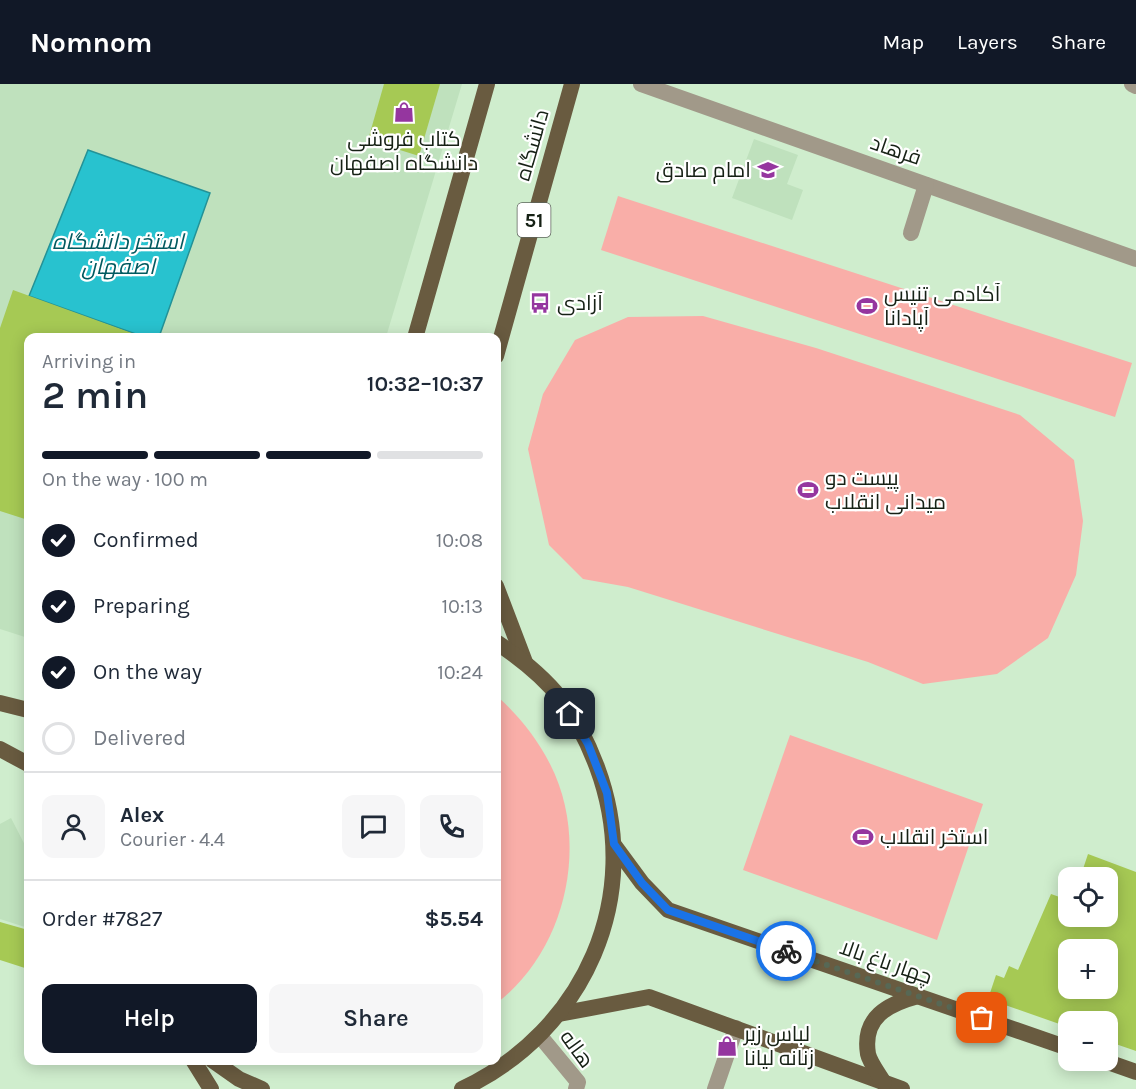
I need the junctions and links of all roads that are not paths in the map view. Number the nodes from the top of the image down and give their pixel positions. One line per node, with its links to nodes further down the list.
1 (487, 84): 9 (main road)
2 (572, 84): 10 (main road, دانشگاه / 51)
3 (641, 84): 6 (street, فرهاد)
4 (1132, 84): 5 (street)
5 (1136, 86)
6 (926, 185): 7 (street); 8 (street, فرهاد)
7 (911, 233)
8 (1136, 259)
9 (416, 333)
10 (501, 338)
11 (501, 599): 13 (main road)
12 (501, 645): 13 (main road)
13 (525, 662): 18 (main road)
14 (0, 703): 15 (main road)
15 (24, 709)
16 (0, 749): 17 (main road)
17 (24, 762)
18 (614, 844): 19 (main road, چهار باغ بالا); 20 (main road)
19 (918, 996): 23 (main road, چهار باغ بالا); 28 (main road)
20 (559, 1014): 21 (main road); 22 (main road)
21 (736, 1028): 28 (main road); 33 (street)
22 (540, 1036): 31 (main road); 32 (street, هاله)
23 (1058, 1045)
24 (196, 1065): 29 (main road)
25 (219, 1065): 30 (main road)
26 (1118, 1066): 27 (main road)
27 (1136, 1072)
28 (884, 1083): 34 (main road)
29 (211, 1089)
30 (262, 1089)
31 (462, 1089)
32 (576, 1089)
33 (715, 1089)
34 (902, 1089)

